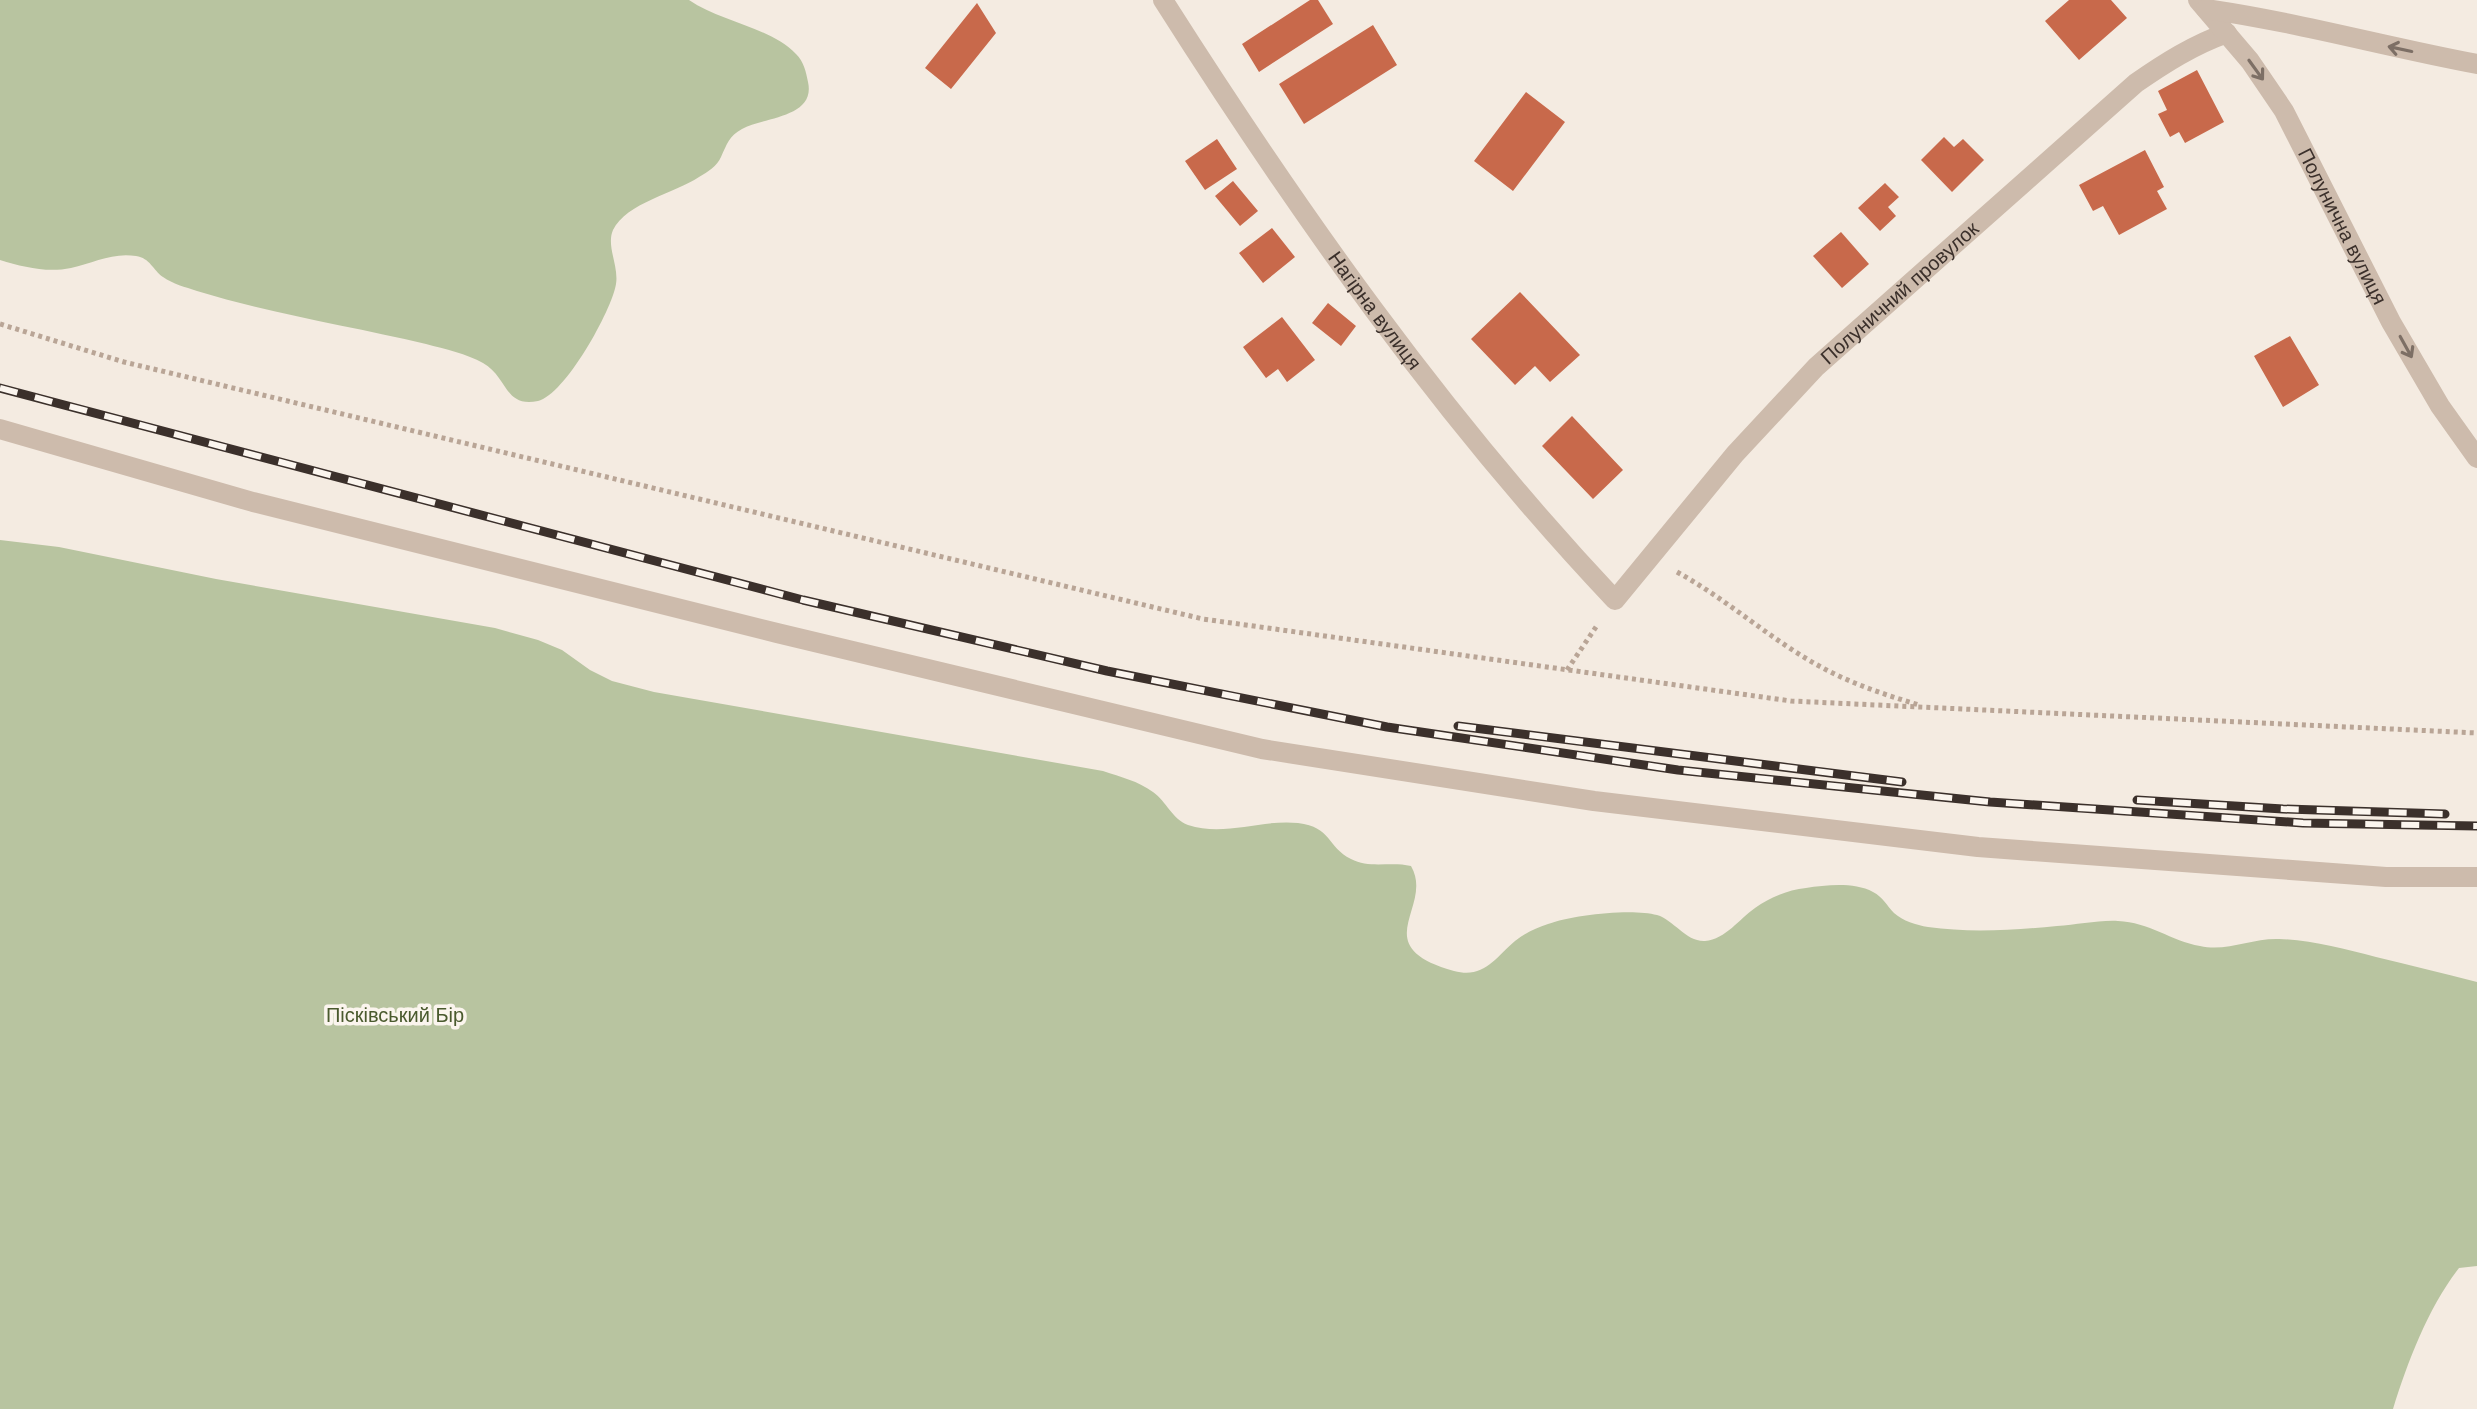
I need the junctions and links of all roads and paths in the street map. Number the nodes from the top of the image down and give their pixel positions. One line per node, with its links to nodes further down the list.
1 (1163, 0): 9 (street, Нагірна вулиця)
2 (2202, 5): 3 (street, Полунична вулиця); 4 (street, one-way to 2)
3 (2227, 33): 7 (street, Полунична вулиця, one-way to 7); 8 (street, Полуничний провулок)
4 (2477, 64)
5 (0, 324): 10 (path)
6 (0, 429): 13 (street)
7 (2477, 458)
8 (1649, 556): 9 (street, Полуничний провулок); 11 (path)
9 (1615, 600): 10 (path)
10 (1567, 670): 11 (path)
11 (1928, 707): 12 (path)
12 (2477, 733)
13 (2477, 877)

